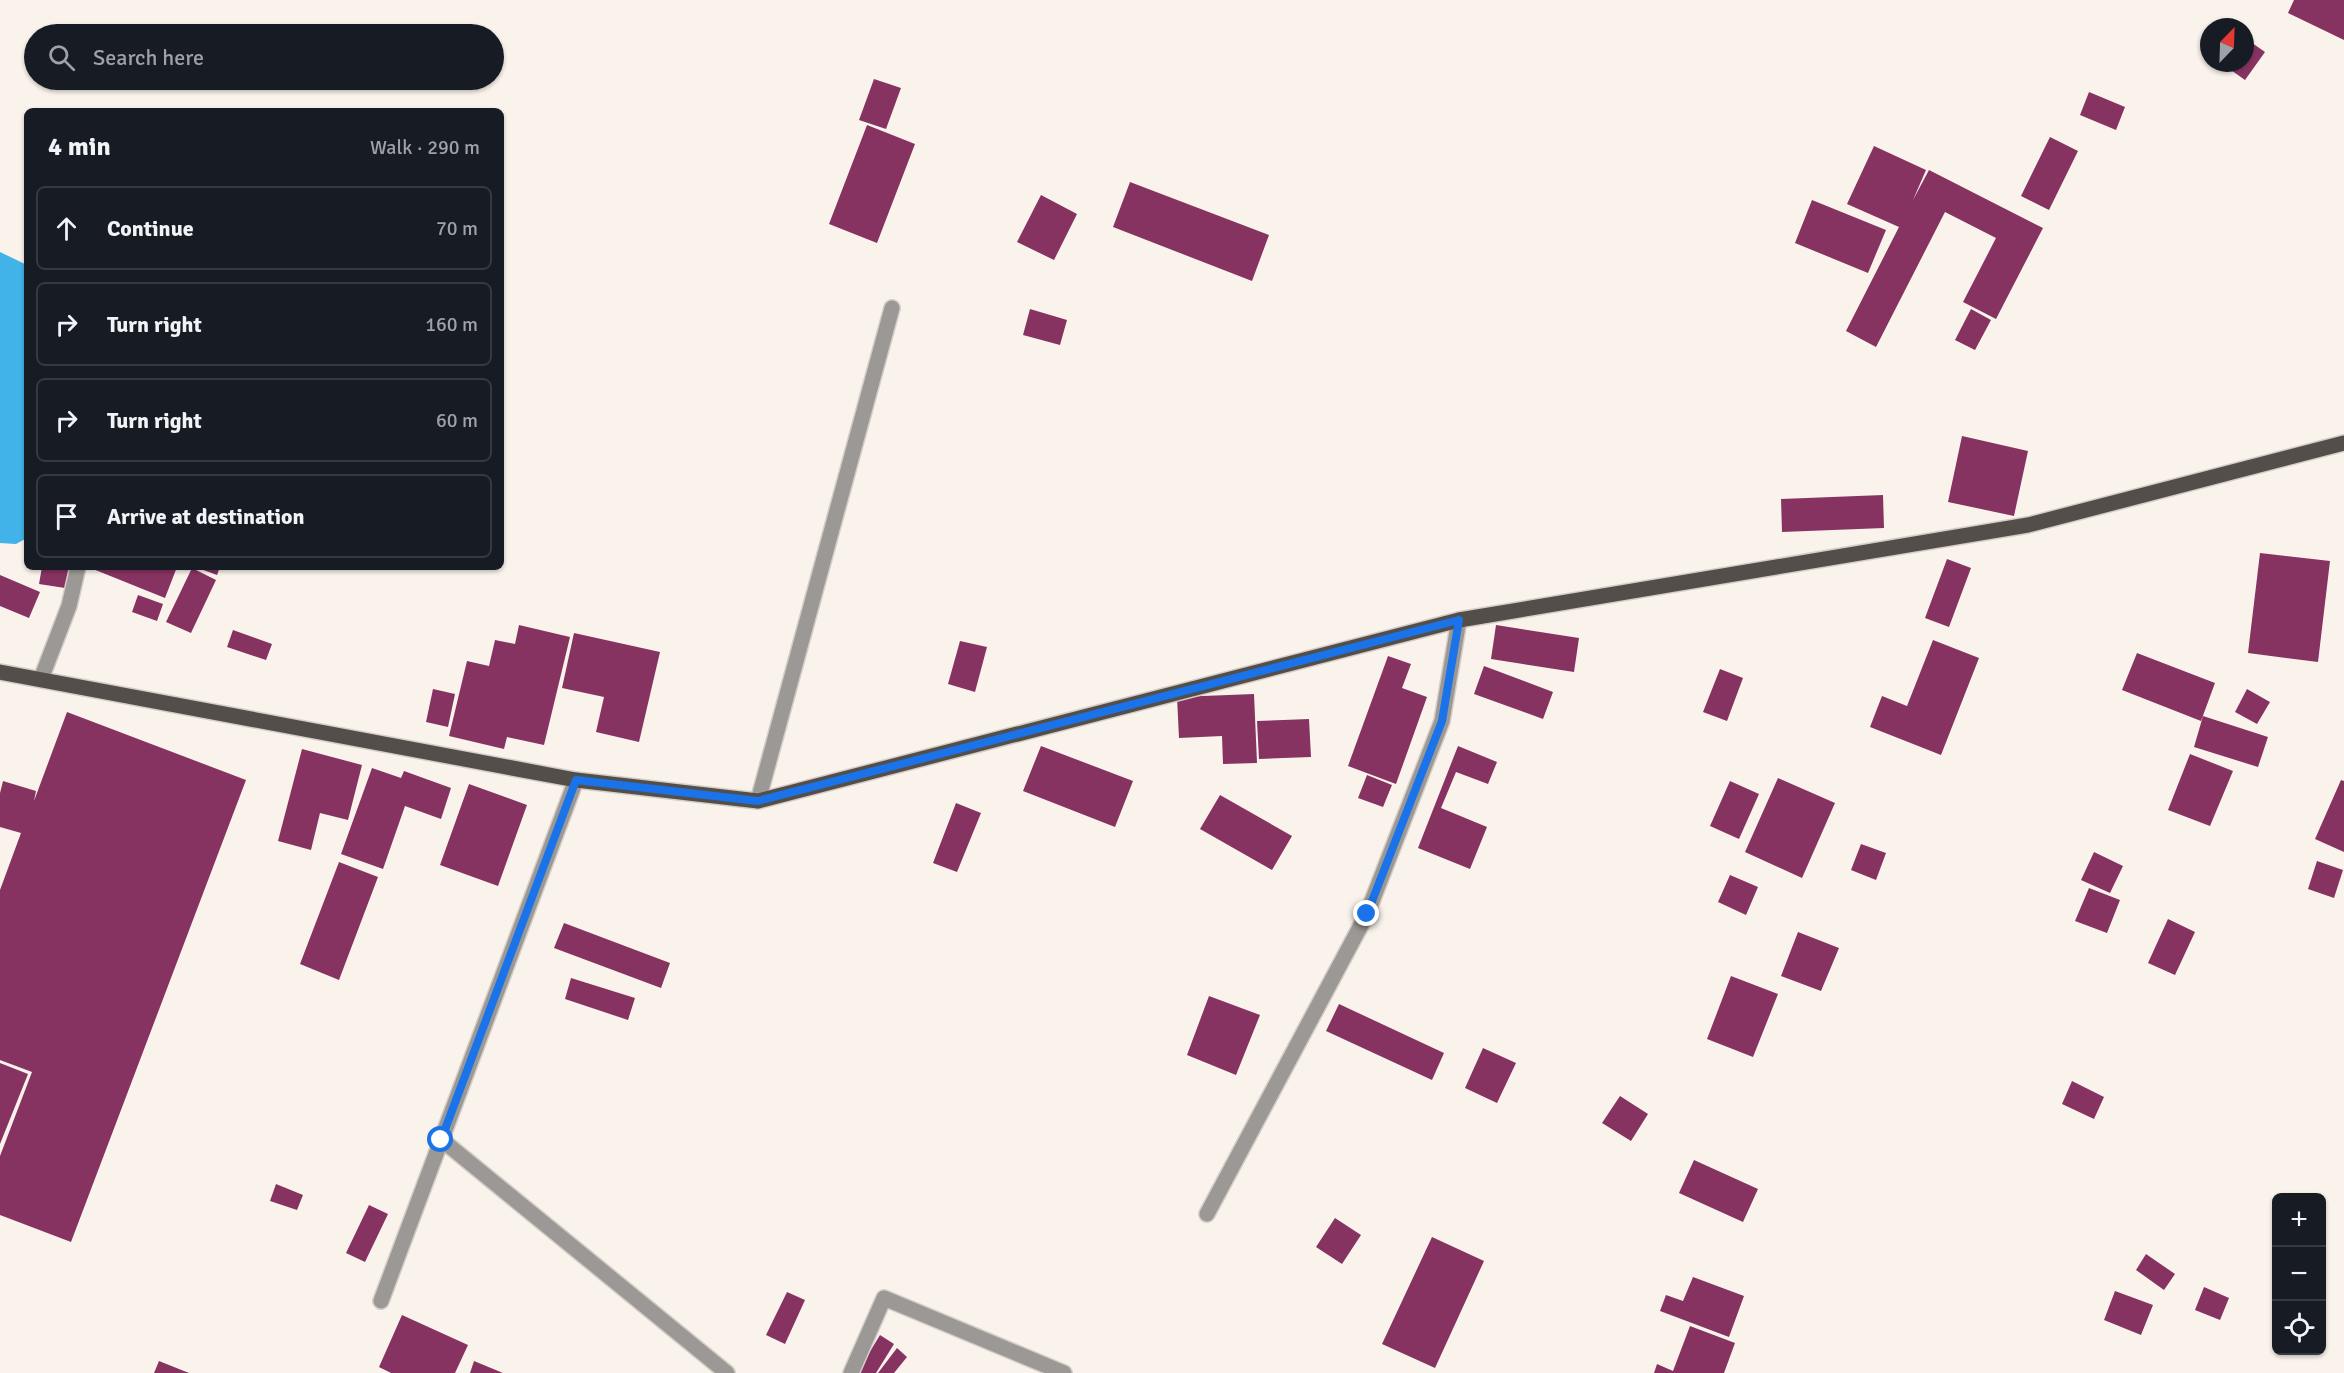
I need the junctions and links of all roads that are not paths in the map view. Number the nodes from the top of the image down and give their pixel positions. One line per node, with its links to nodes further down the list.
1 (892, 308): 8 (street)
2 (2344, 444): 4 (main road)
3 (77, 570): 6 (street)
4 (1459, 620): 8 (main road); 10 (street)
5 (0, 672): 6 (main road)
6 (41, 679): 7 (main road)
7 (576, 780): 8 (main road); 9 (street)
8 (758, 801)
9 (441, 1140): 11 (street); 12 (street)
10 (1207, 1214)
11 (381, 1301)
12 (727, 1373)
13 (851, 1373): 14 (street)
14 (1064, 1373)

